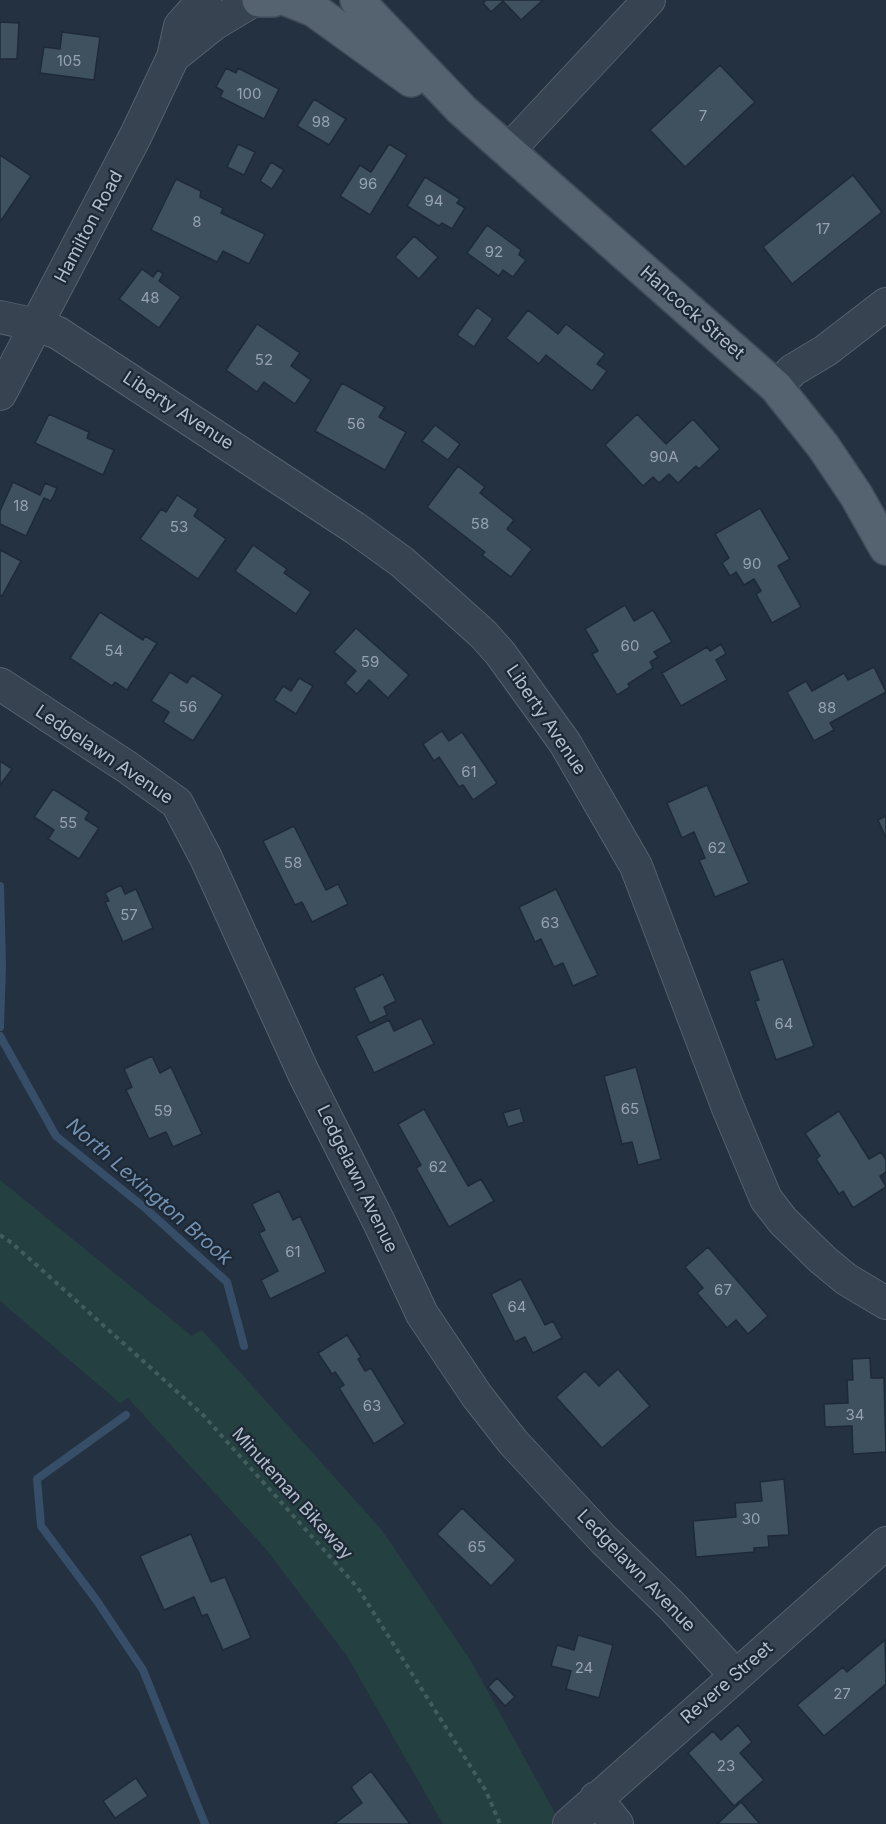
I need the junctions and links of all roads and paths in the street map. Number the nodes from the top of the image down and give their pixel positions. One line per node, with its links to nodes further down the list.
1 (205, 0): 8 (street, Hamilton Road)
2 (254, 0): 8 (street, Hamilton Road)
3 (259, 0): 4 (main road)
4 (273, 0)
5 (289, 0): 9 (main road, Hancock Street)
6 (357, 0): 9 (main road, Hancock Street)
7 (649, 0): 10 (street)
8 (173, 57): 13 (street, Hamilton Road)
9 (462, 110): 10 (main road, Hancock Street)
10 (508, 151): 14 (main road, Hancock Street)
11 (886, 304): 14 (street)
12 (0, 317): 13 (street, Liberty Avenue)
13 (37, 325): 15 (street, Hamilton Road); 19 (street, Liberty Avenue)
14 (776, 387): 16 (main road, Hancock Street)
15 (0, 394)
16 (886, 548)
17 (0, 684): 21 (street, Ledgelawn Avenue)
18 (0, 1235): 23 (path, Minuteman Bikeway)
19 (886, 1303)
20 (886, 1543): 21 (street, Revere Street)
21 (736, 1676): 22 (street, Revere Street)
22 (596, 1798): 24 (street, Revere Street); 25 (street)
23 (500, 1824)
24 (569, 1824)
25 (617, 1824)

